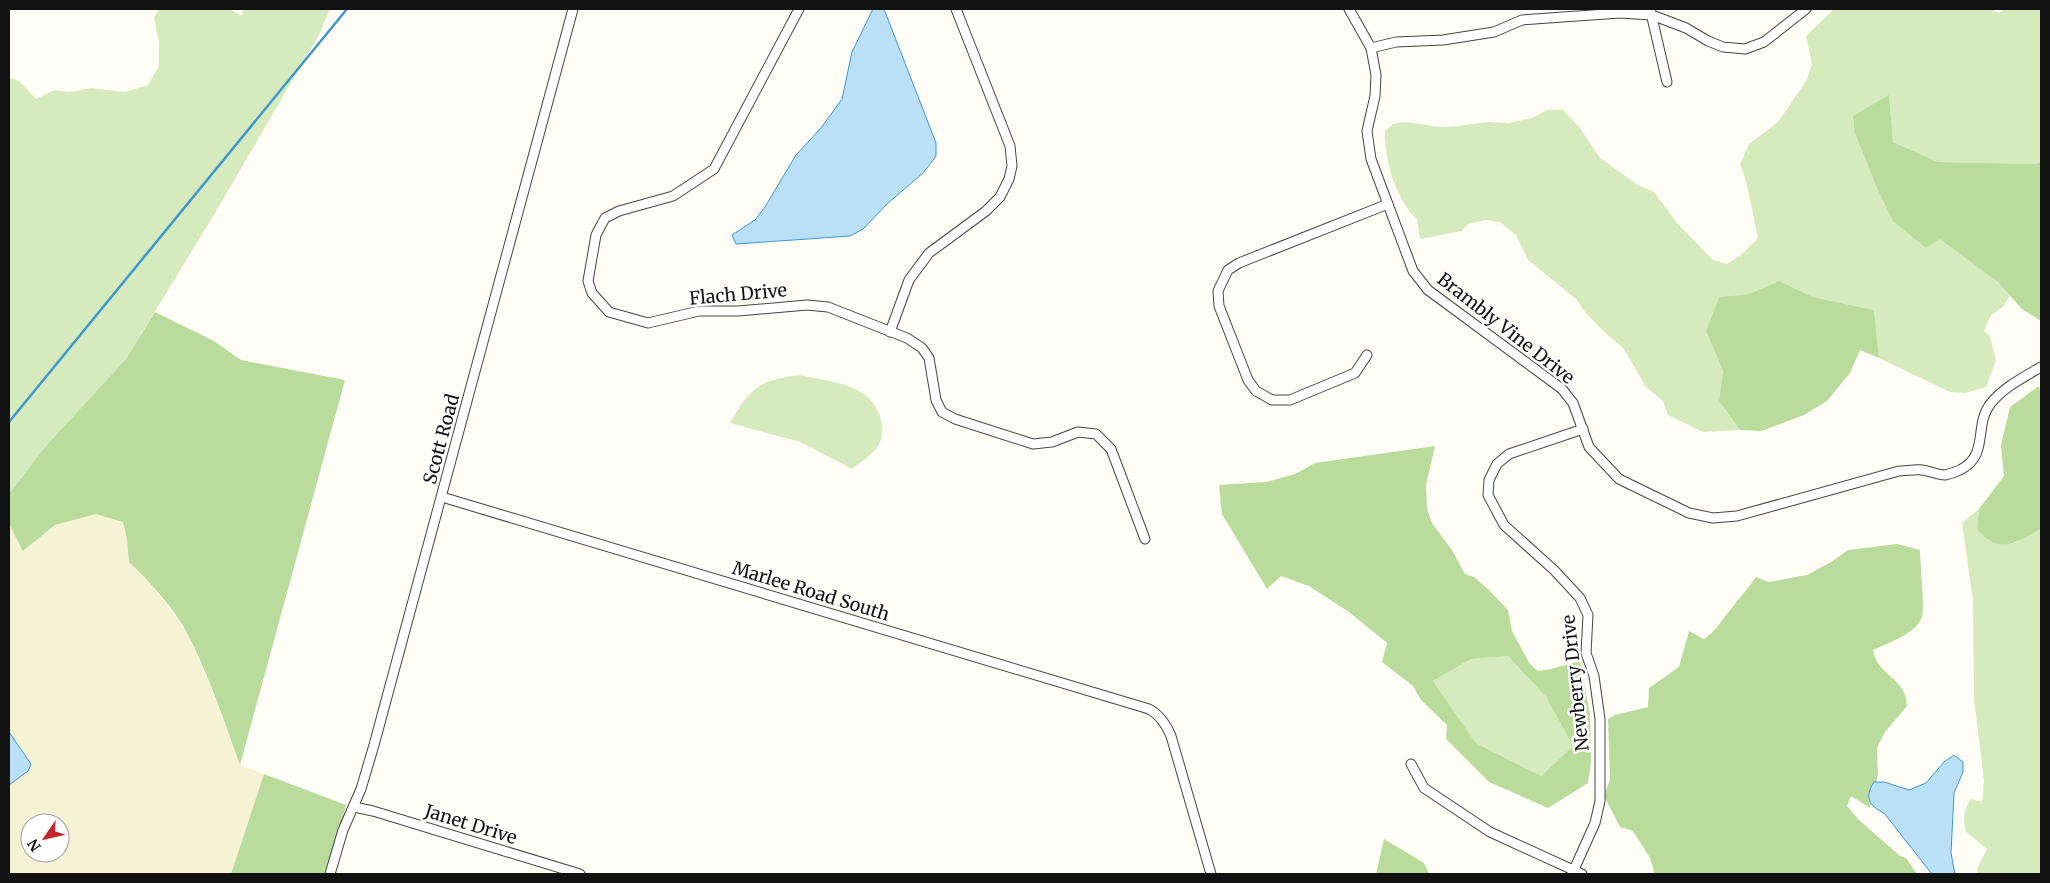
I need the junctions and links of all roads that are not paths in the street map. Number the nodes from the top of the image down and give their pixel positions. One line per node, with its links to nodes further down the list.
1 (573, 9): 14 (street, Scott Road)
2 (799, 9): 10 (street, Flach Drive)
3 (956, 9): 10 (street)
4 (1349, 9): 7 (street, Brambly Vine Drive)
5 (1806, 9): 6 (street)
6 (1651, 12): 7 (street); 8 (street)
7 (1371, 48): 9 (street, Brambly Vine Drive)
8 (1667, 82)
9 (1388, 204): 11 (street); 13 (street, Brambly Vine Drive)
10 (890, 332): 15 (street, Flach Drive)
11 (1367, 355)
12 (2041, 367): 13 (street, Brambly Vine Drive)
13 (1582, 430): 18 (street, Newberry Drive)
14 (442, 497): 17 (street, Scott Road); 21 (street, Marlee Road South)
15 (1145, 539)
16 (1411, 764): 18 (street)
17 (354, 807): 19 (street, Scott Road); 20 (street, Janet Drive)
18 (1576, 873)
19 (330, 874)
20 (580, 874)
21 (1211, 874)

